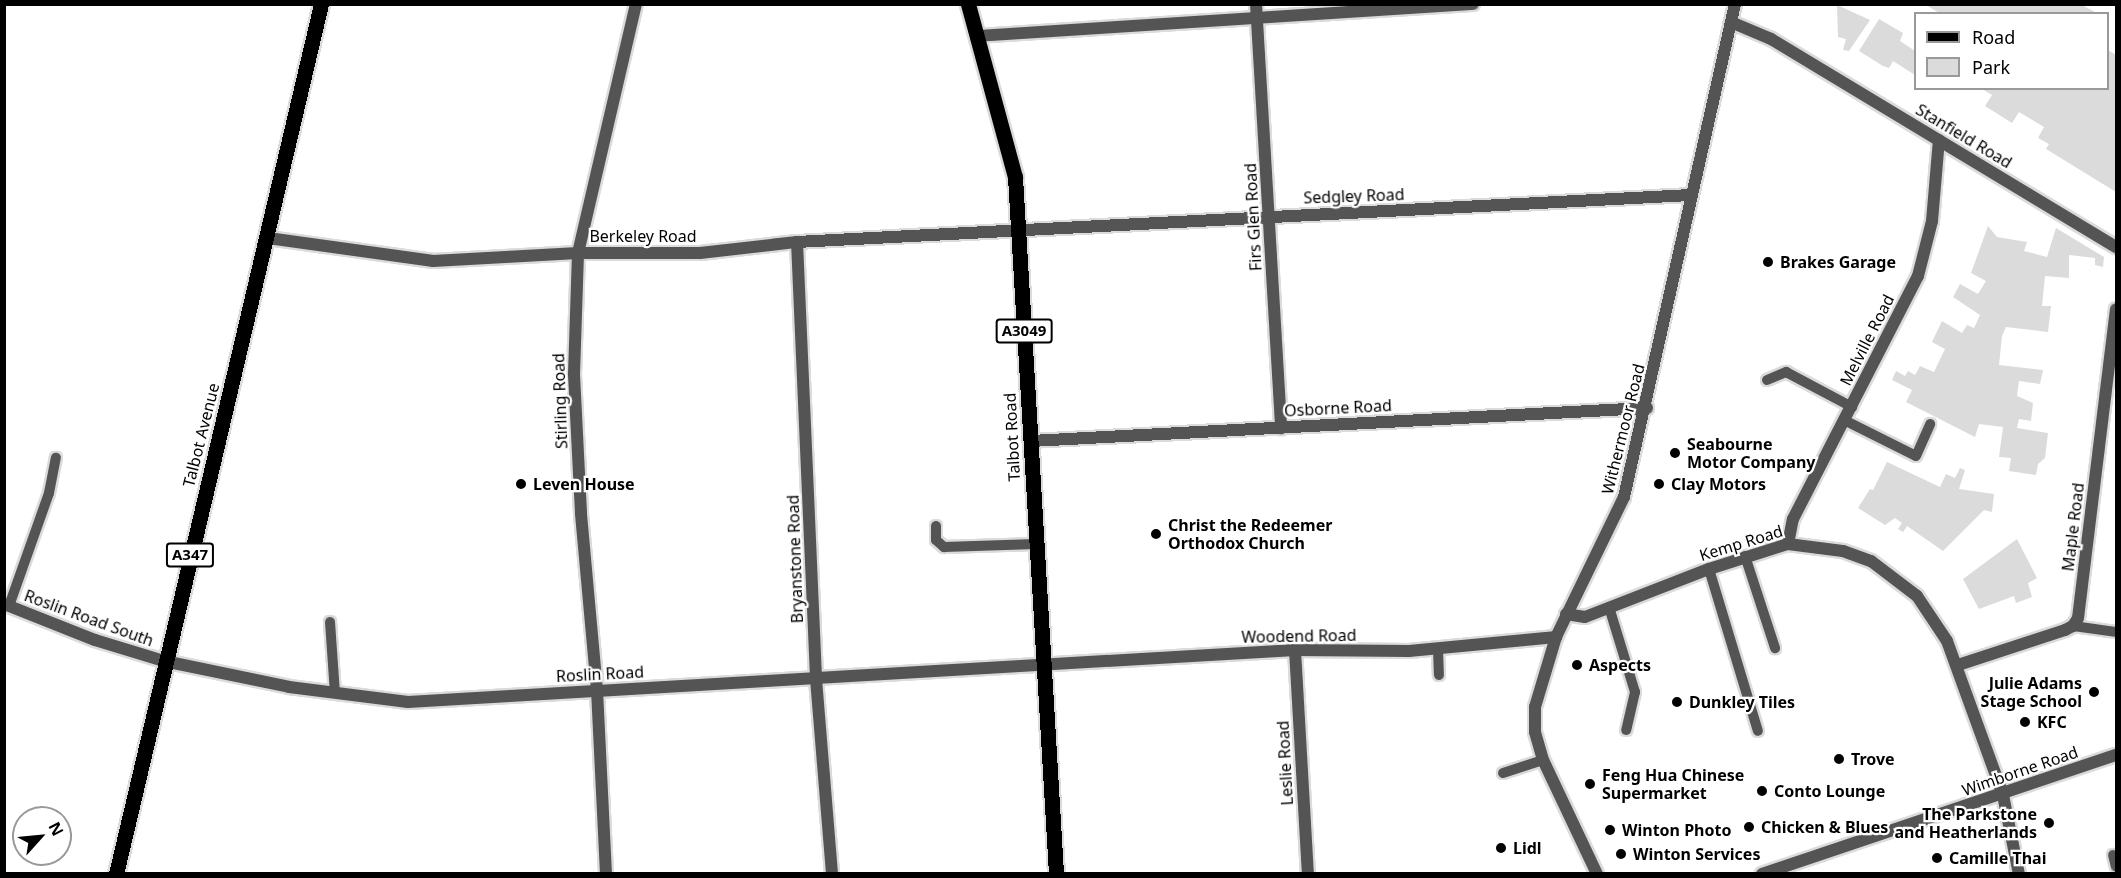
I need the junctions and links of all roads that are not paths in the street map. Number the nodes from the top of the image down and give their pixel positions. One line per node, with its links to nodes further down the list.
1 (321, 4): 13 (main road, Talbot Avenue / A347)
2 (636, 4): 16 (street, Stirling Road)
3 (968, 4): 8 (main road, Talbot Road / A3049)
4 (1473, 4): 6 (street)
5 (1733, 6): 7 (street, Withermoor Road)
6 (1257, 11): 8 (street); 11 (street, Firs Glen Road)
7 (1731, 22): 9 (street, Stanfield Road); 10 (street, Withermoor Road)
8 (977, 36): 12 (main road, Talbot Road / A3049)
9 (1940, 140): 15 (street, Stanfield Road); 19 (street, Melville Road)
10 (1691, 195): 11 (street, Sedgley Road); 20 (street, Withermoor Road)
11 (1270, 216): 12 (street, Sedgley Road); 23 (street, Firs Glen Road)
12 (1018, 231): 14 (street, Berkeley Road); 24 (main road, Talbot Road / A3049)
13 (268, 237): 16 (street, Berkeley Road); 41 (main road, Talbot Avenue / A347)
14 (797, 242): 16 (street, Berkeley Road); 45 (street, Bryanstone Road)
15 (2116, 246)
16 (578, 253): 46 (street, Stirling Road)
17 (2116, 309): 35 (street, Maple Road)
18 (1767, 380): 19 (lane)
19 (1852, 407): 21 (street, Melville Road)
20 (1647, 408): 23 (street, Osborne Road); 33 (street, Withermoor Road)
21 (1844, 420): 22 (lane); 28 (street, Melville Road)
22 (1930, 424)
23 (1281, 428): 24 (street, Osborne Road)
24 (1031, 441): 27 (main road, Talbot Road / A3049)
25 (56, 458): 31 (lane)
26 (936, 526): 27 (lane)
27 (1036, 544): 42 (main road, Talbot Road / A3049)
28 (1788, 544): 29 (street, Kemp Road); 43 (street, Kemp Road)
29 (1745, 556): 30 (street, Kemp Road); 38 (lane)
30 (1709, 569): 32 (street, Kemp Road); 49 (lane)
31 (7, 605): 41 (street, Roslin Road South)
32 (1609, 607): 33 (street, Kemp Road); 48 (lane)
33 (1566, 614): 37 (street, Withermoor Road)
34 (330, 622): 47 (lane)
35 (2073, 626): 36 (lane); 43 (street)
36 (2116, 632)
37 (1556, 637): 39 (street, Woodend Road); 51 (street, Withermoor Road)
38 (1775, 648)
39 (1438, 649): 40 (street, Woodend Road); 44 (lane)
40 (1295, 650): 42 (street, Woodend Road); 60 (street, Leslie Road)
41 (164, 661): 47 (street, Roslin Road); 56 (main road, Talbot Avenue / A347)
42 (1042, 664): 45 (street, Roslin Road); 59 (main road, Talbot Road / A3049)
43 (1958, 665): 53 (street, Kemp Road)
44 (1439, 675)
45 (816, 680): 46 (street, Roslin Road); 58 (street, Bryanstone Road)
46 (597, 690): 47 (street, Roslin Road); 57 (street, Stirling Road)
47 (335, 693)
48 (1626, 730)
49 (1758, 731)
50 (2116, 755): 53 (street, Wimborne Road)
51 (1543, 760): 52 (lane); 61 (street, Withermoor Road)
52 (1503, 774)
53 (2003, 795): 62 (street, Wimborne Road); 63 (street, Kemp Road)
54 (2113, 855): 55 (lane)
55 (2116, 867)
56 (116, 873)
57 (606, 873)
58 (832, 873)
59 (1056, 873)
60 (1308, 873)
61 (1598, 873)
62 (1762, 873)
63 (2019, 873)

